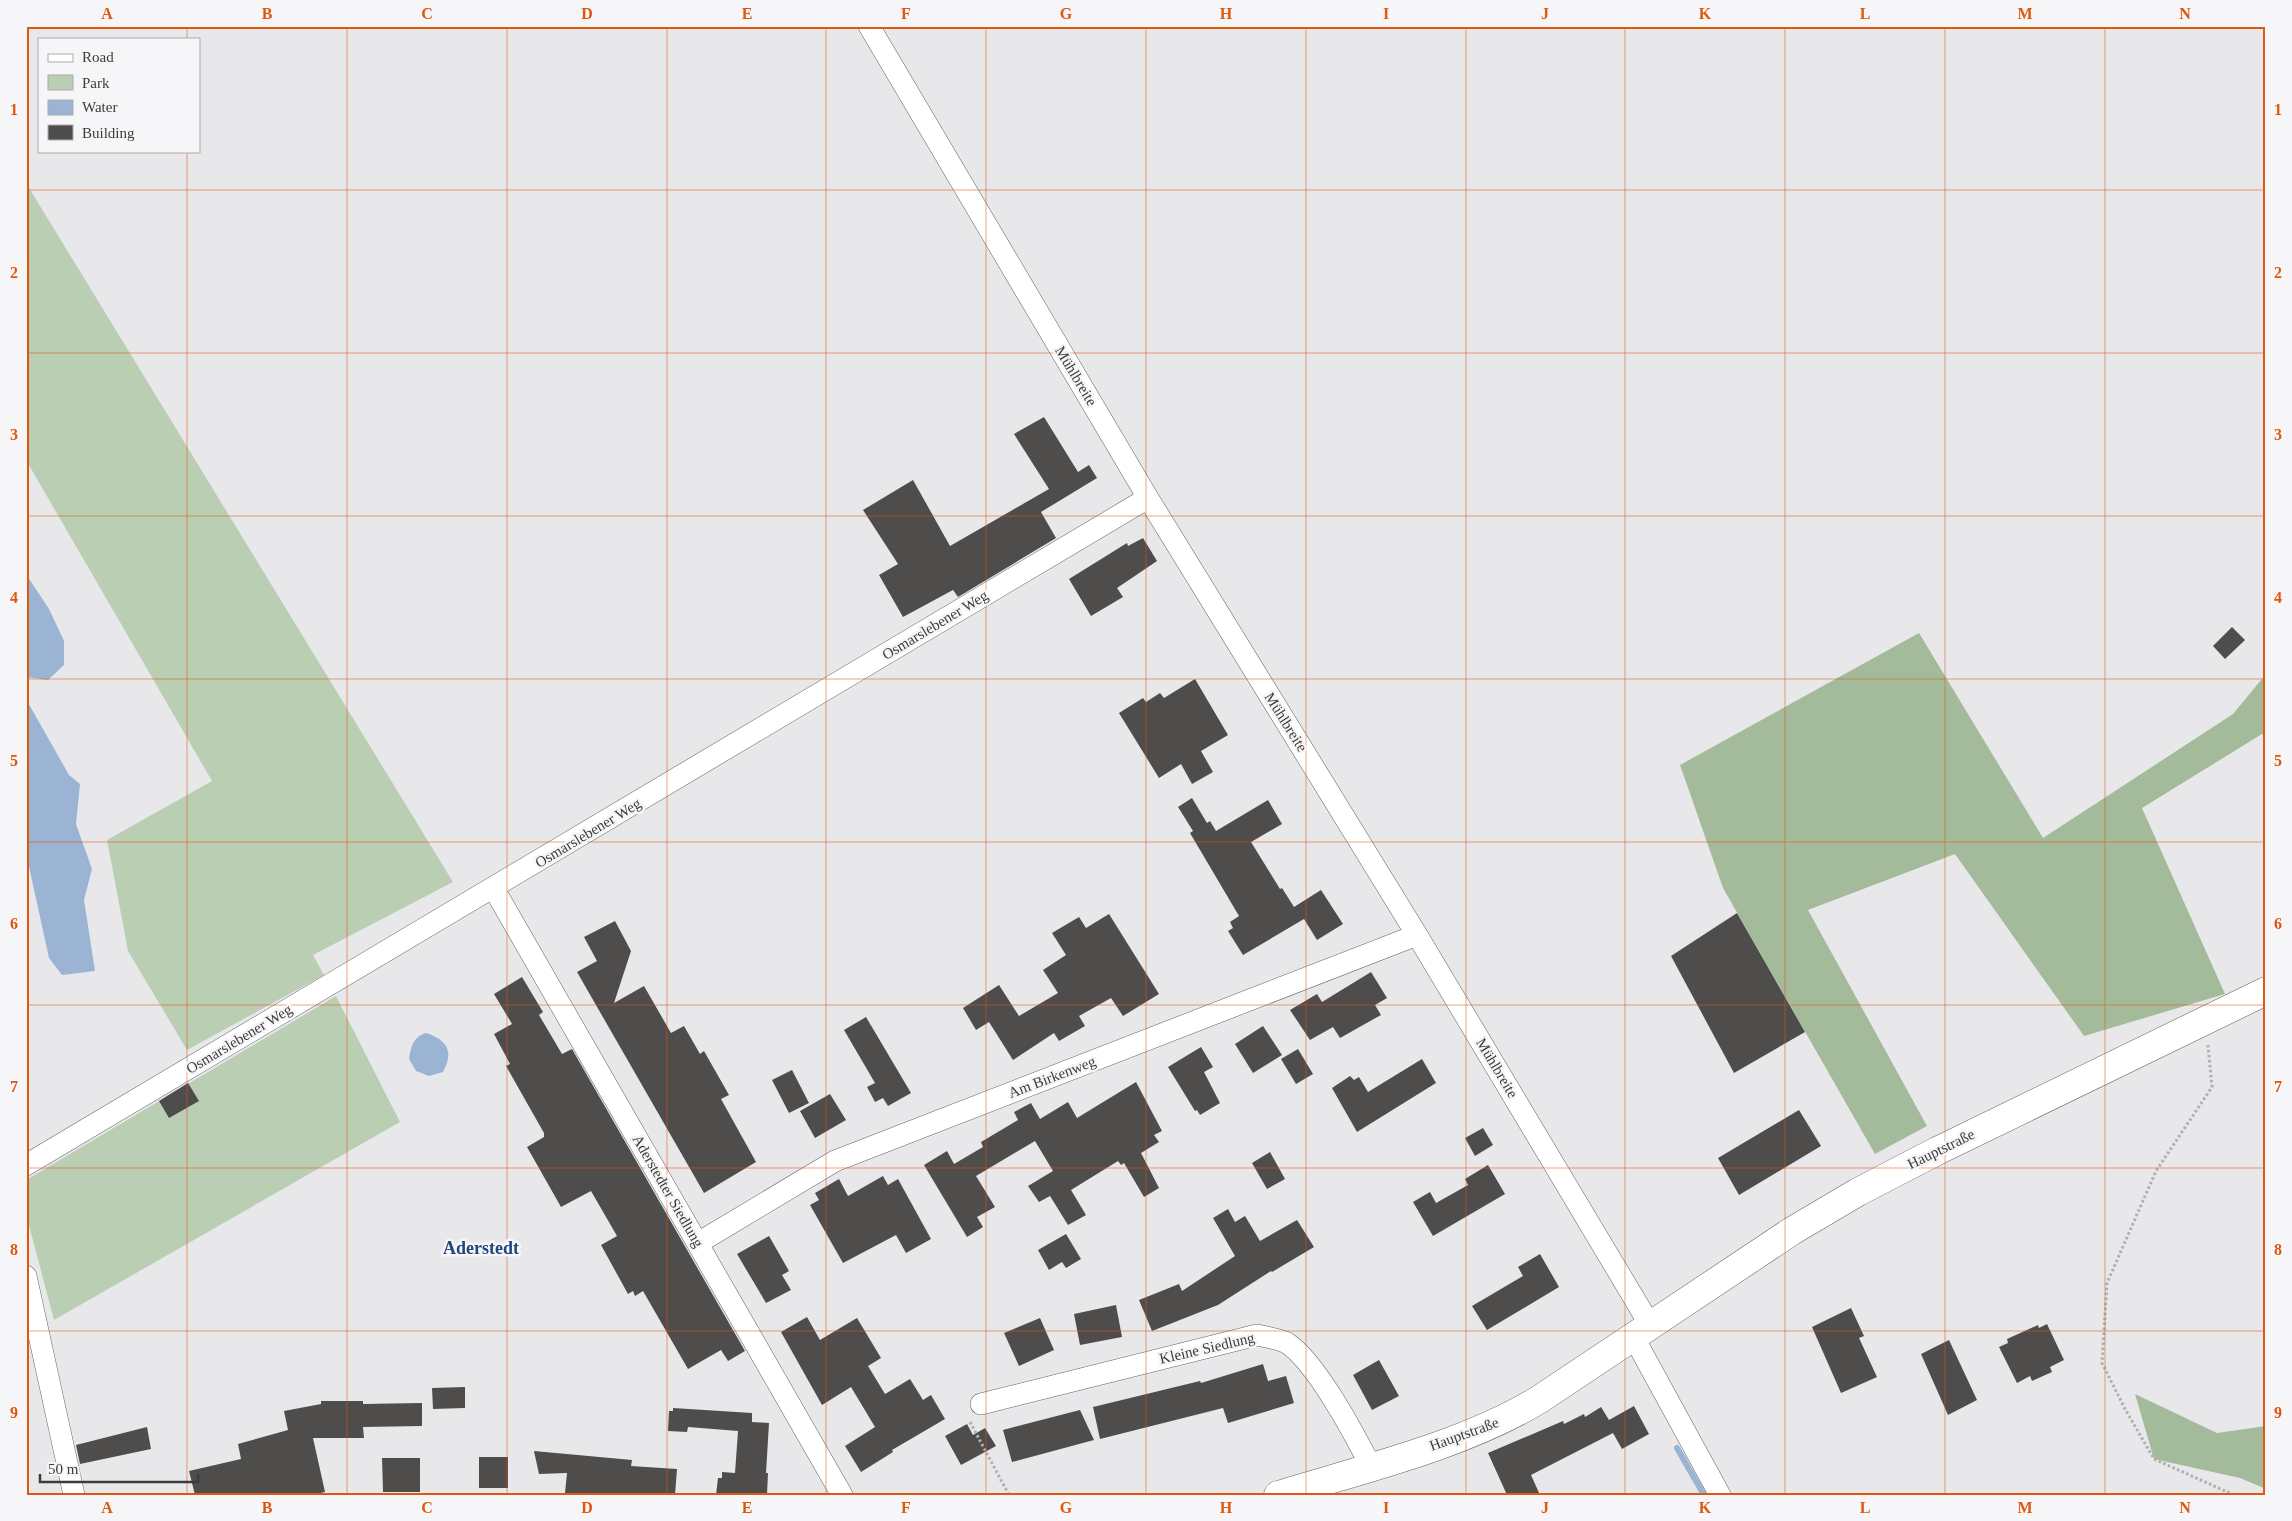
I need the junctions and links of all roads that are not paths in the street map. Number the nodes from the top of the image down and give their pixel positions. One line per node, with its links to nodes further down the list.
1 (869, 26): 2 (street, Mühlbreite)
2 (1148, 498): 3 (street, Osmarslebener Weg); 4 (street, Mühlbreite)
3 (494, 889): 6 (street, Osmarslebener Weg); 7 (street, Aderstedter Siedlung)
4 (1418, 935): 7 (street, Am Birkenweg); 9 (street, Mühlbreite)
5 (2266, 991): 9 (main road, Hauptstraße)
6 (26, 1165)
7 (698, 1243): 13 (street, Aderstedter Siedlung)
8 (26, 1276): 12 (street)
9 (1642, 1331): 11 (main road, Hauptstraße); 15 (street)
10 (981, 1404): 11 (street, Kleine Siedlung)
11 (1371, 1467): 14 (main road, Hauptstraße)
12 (74, 1495)
13 (842, 1495)
14 (1278, 1495)
15 (1720, 1495)

